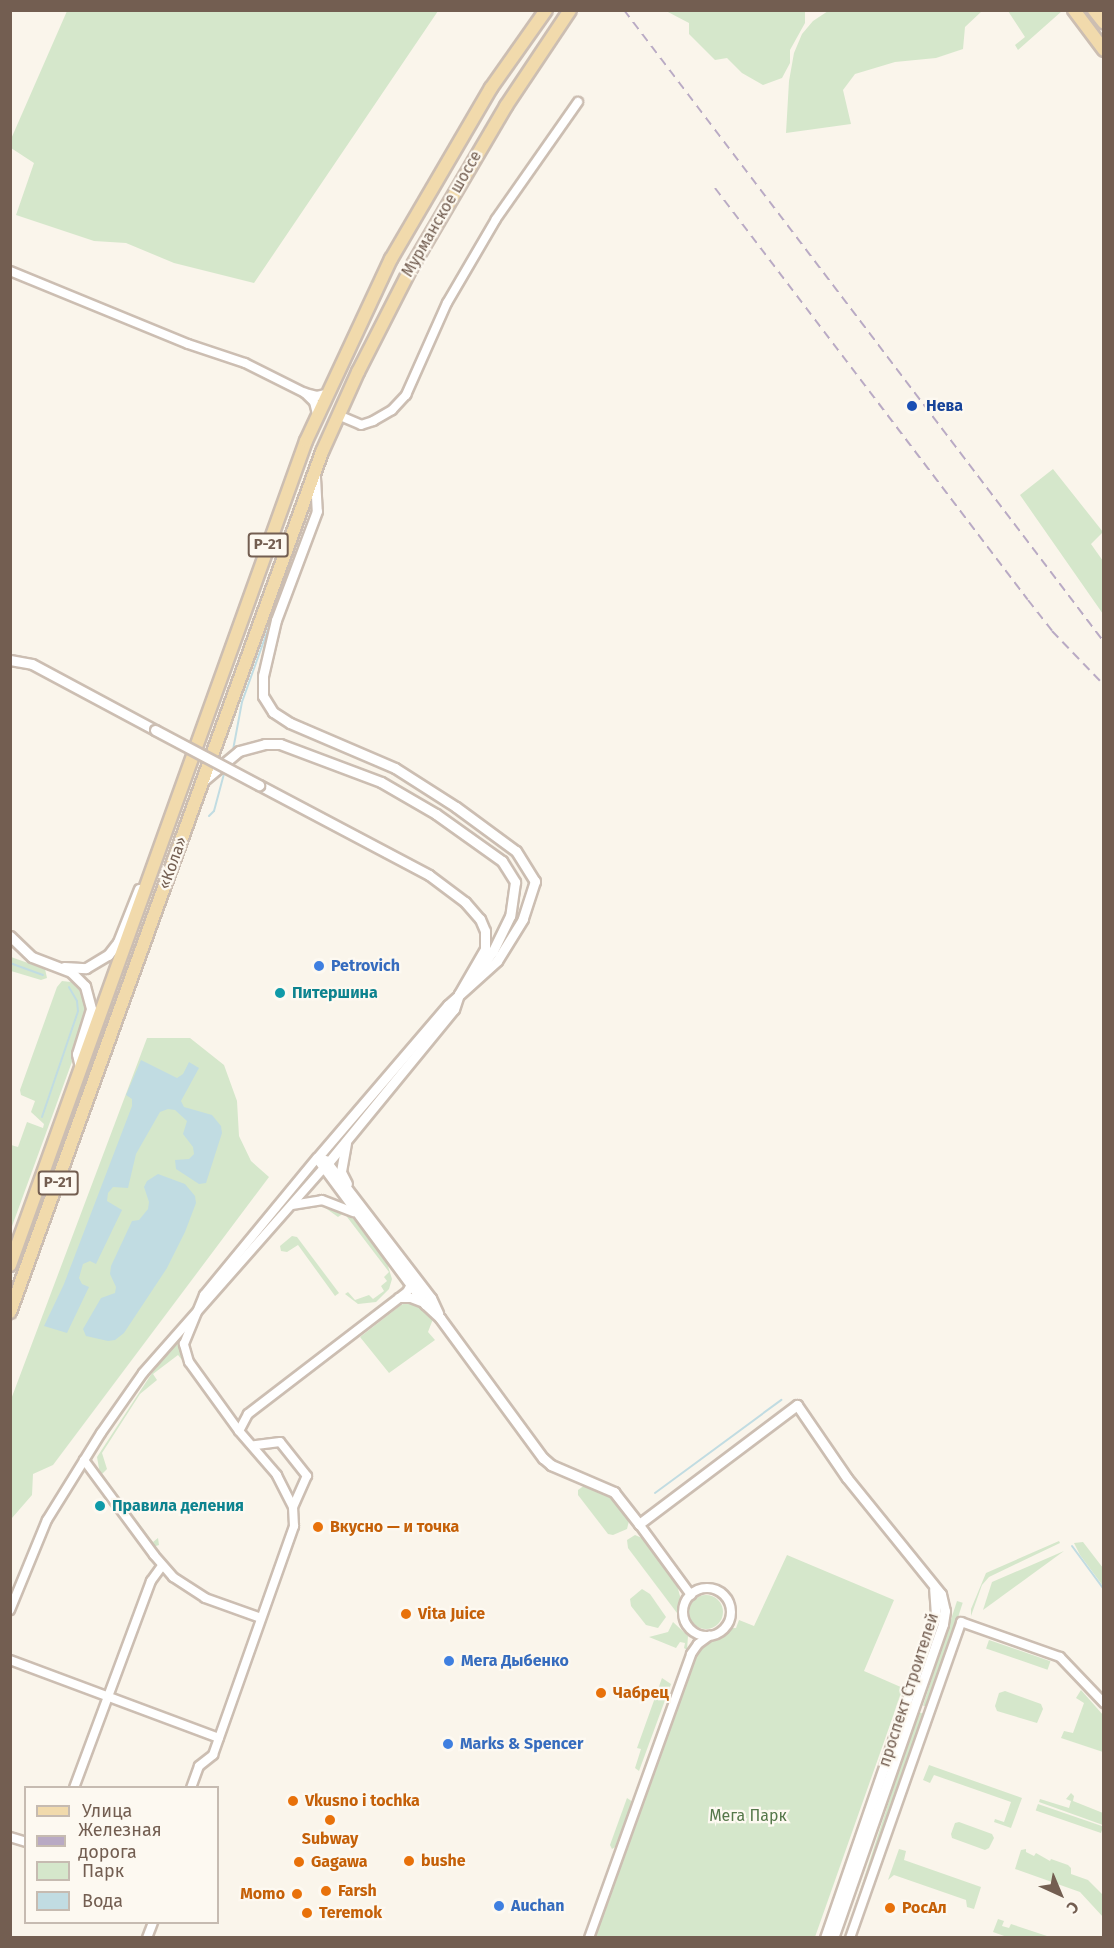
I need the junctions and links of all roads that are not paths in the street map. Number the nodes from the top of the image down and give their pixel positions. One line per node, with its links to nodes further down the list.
1 (546, 10): 10 (main road, Мурманское шоссе)
2 (570, 10): 11 (main road, Мурманское шоссе)
3 (1094, 10): 5 (main road)
4 (1080, 13): 6 (main road)
5 (1104, 23)
6 (1104, 50)
7 (578, 102): 11 (street)
8 (10, 270): 9 (street)
9 (305, 393): 10 (street); 10 (street)
10 (322, 403): 15 (main road, «Кола» / Р-21)
11 (338, 415): 12 (main road, «Кола» / Р-21)
12 (315, 471): 14 (main road, «Кола» / Р-21); 18 (street)
13 (10, 660): 18 (street, bridge)
14 (203, 781): 18 (street); 32 (main road, «Кола» / Р-21)
15 (148, 880): 17 (street); 19 (main road, «Кола» / Р-21)
16 (10, 936): 17 (street)
17 (56, 965): 19 (street)
18 (459, 994): 20 (street); 21 (street)
19 (80, 1068): 26 (main road, «Кола» / Р-21)
20 (348, 1137): 22 (street); 23 (street)
21 (319, 1156): 22 (street); 31 (street)
22 (325, 1166): 23 (street); 24 (street); 25 (street)
23 (352, 1197): 27 (street)
24 (292, 1205): 25 (street); 31 (street)
25 (354, 1212): 28 (street)
26 (10, 1265)
27 (413, 1275): 28 (street); 33 (street)
28 (411, 1287): 29 (street); 30 (street)
29 (399, 1298): 30 (street); 34 (street)
30 (423, 1303): 33 (street)
31 (201, 1306): 34 (street); 36 (street)
32 (10, 1312)
33 (440, 1318): 38 (street)
34 (239, 1431): 35 (street)
35 (254, 1445): 37 (street); 37 (street)
36 (84, 1460): 39 (street); 42 (street)
37 (293, 1507): 43 (street)
38 (639, 1524): 40 (street); 41 (street)
39 (162, 1566): 43 (street); 48 (street)
40 (934, 1589): 56 (street, проспект Строителей); 57 (street, проспект Строителей)
41 (691, 1595): 44 (street); 45 (street)
42 (10, 1610)
43 (261, 1618): 50 (street)
44 (690, 1629): 45 (street); 46 (street)
45 (709, 1636): 46 (street)
46 (692, 1652): 55 (street)
47 (10, 1660): 48 (street)
48 (108, 1696): 50 (street); 51 (street)
49 (1104, 1703): 58 (street)
50 (219, 1738): 52 (street)
51 (75, 1786)
52 (192, 1786)
53 (153, 1924): 54 (street)
54 (147, 1938)
55 (589, 1938)
56 (825, 1938)
57 (833, 1938)
58 (850, 1938)

